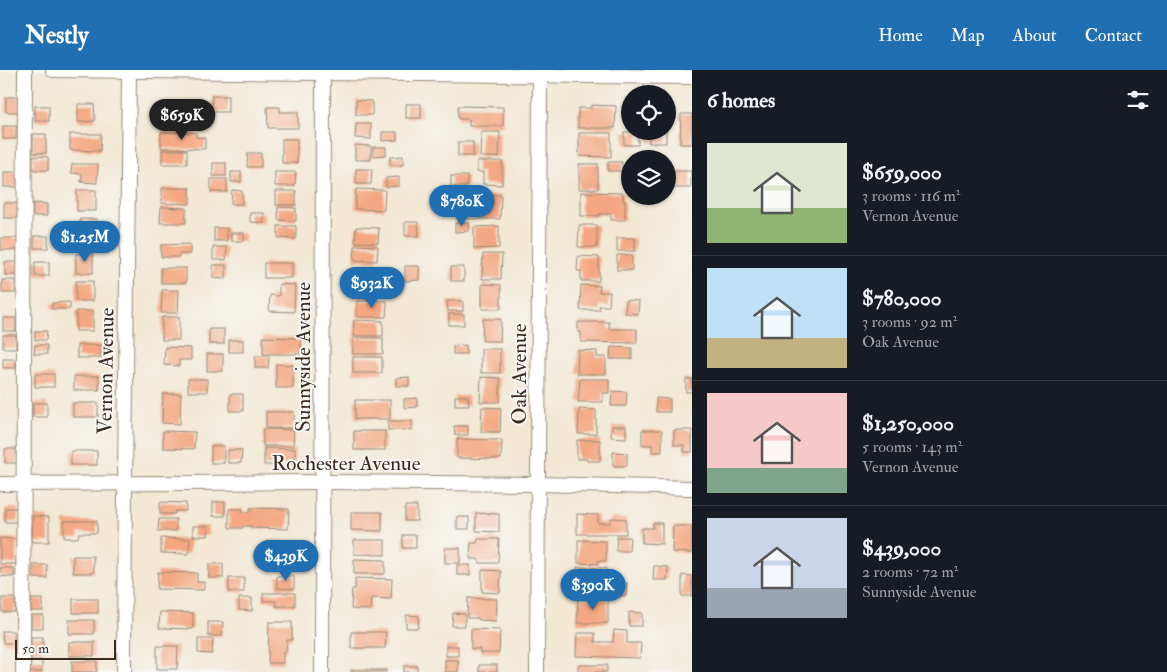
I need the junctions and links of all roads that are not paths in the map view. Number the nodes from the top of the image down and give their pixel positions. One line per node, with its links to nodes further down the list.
1 (25, 70): 10 (street)
2 (53, 70): 3 (street)
3 (129, 70): 4 (street); 7 (street, Vernon Avenue)
4 (323, 73): 5 (street); 8 (street, Sunnyside Avenue)
5 (540, 76): 6 (street); 11 (street, Oak Avenue)
6 (692, 77)
7 (125, 482): 8 (street, Rochester Avenue); 10 (street, Rochester Avenue); 14 (street, Vernon Avenue)
8 (323, 482): 11 (street, Rochester Avenue); 15 (street, Sunnyside Avenue)
9 (0, 484): 10 (street, Rochester Avenue)
10 (23, 484): 13 (street)
11 (538, 484): 12 (street, Rochester Avenue); 16 (street, Oak Avenue)
12 (692, 488)
13 (23, 672)
14 (124, 672)
15 (322, 672)
16 (537, 672)

